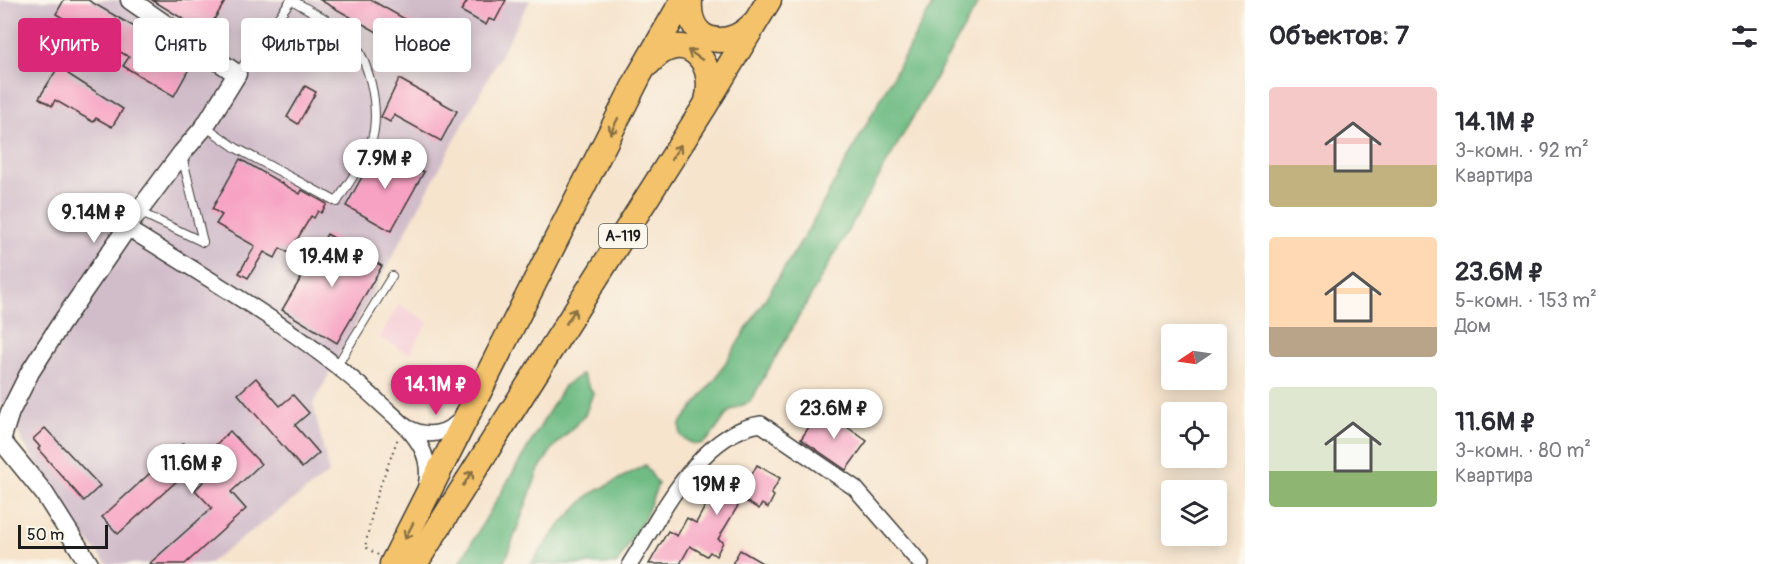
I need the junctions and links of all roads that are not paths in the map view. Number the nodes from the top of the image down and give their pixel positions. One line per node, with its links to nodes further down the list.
1 (130, 0): 6 (street)
2 (291, 0): 6 (lane); 9 (lane)
3 (683, 0): 7 (highway)
4 (690, 0): 5 (highway)
5 (765, 8): 8 (highway, А-119)
6 (237, 74): 9 (street)
7 (640, 74): 8 (highway, one-way to 7); 15 (highway, one-way to 15)
8 (705, 106): 21 (highway, А-119, one-way to 8)
9 (205, 126): 10 (street)
10 (182, 153): 11 (street); 11 (lane)
11 (138, 212): 12 (street)
12 (127, 228): 14 (street); 17 (street)
13 (392, 276): 14 (lane)
14 (336, 367): 16 (street)
15 (468, 411): 16 (street); 18 (highway)
16 (404, 425): 18 (street)
17 (1, 439): 20 (street)
18 (423, 504): 19 (highway, one-way to 19)
19 (387, 560)
20 (89, 564)
21 (415, 564)
22 (630, 564): 23 (street)
23 (921, 564)

